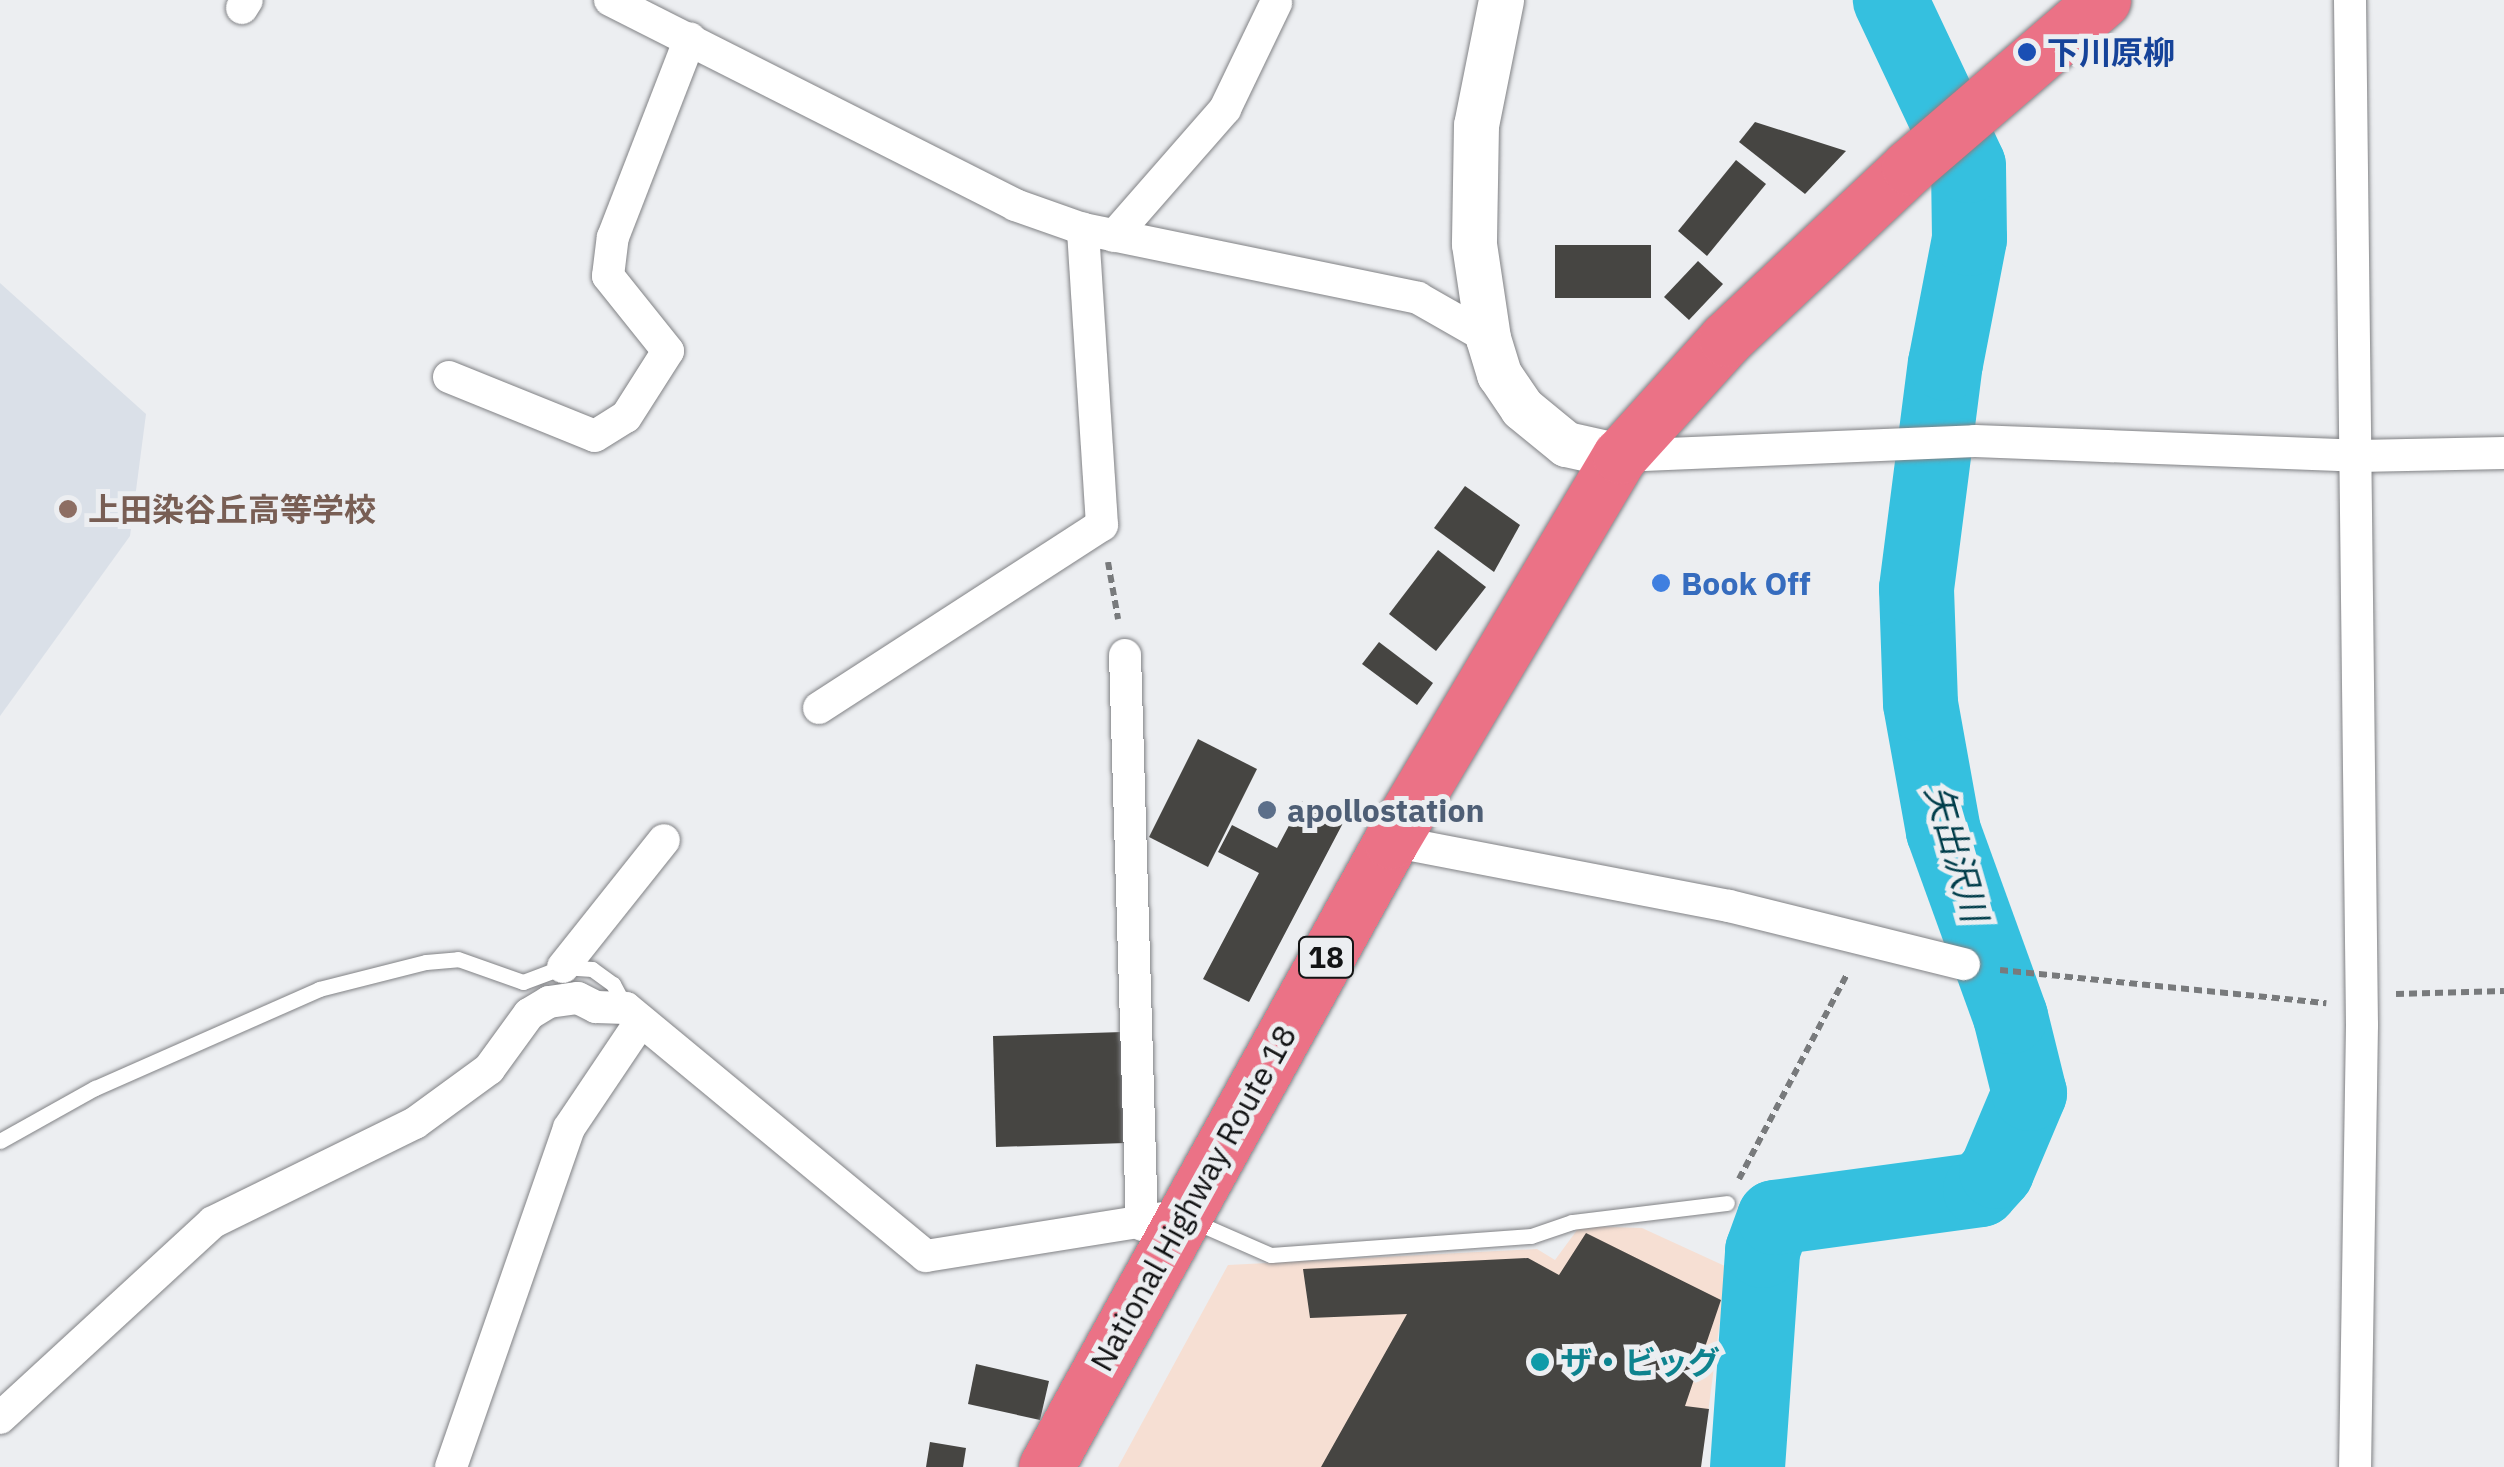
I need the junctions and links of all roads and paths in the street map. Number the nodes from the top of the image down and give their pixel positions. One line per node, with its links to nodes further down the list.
1 (610, 0): 6 (street)
2 (1500, 0): 8 (main road)
3 (2104, 0): 11 (highway, National Highway Route 18 / 18)
4 (2350, 0): 12 (street)
5 (1276, 3): 7 (street)
6 (690, 38): 7 (street); 9 (street)
7 (1099, 232): 8 (street); 13 (street)
8 (1488, 338): 11 (main road)
9 (449, 377)
10 (2504, 453): 12 (street)
11 (1620, 456): 12 (street); 17 (highway, National Highway Route 18 / 18)
12 (2358, 456): 23 (street)
13 (1102, 525): 14 (path); 15 (street)
14 (1125, 655): 27 (street)
15 (819, 708)
16 (664, 840): 20 (street)
17 (1390, 841): 18 (street); 27 (highway, National Highway Route 18 / 18)
18 (1865, 940): 19 (street); 26 (path)
19 (1964, 964)
20 (563, 967): 24 (lane); 25 (lane)
21 (2038, 976): 23 (path)
22 (2504, 990): 23 (path)
23 (2362, 1006): 31 (street)
24 (633, 1016): 27 (street); 28 (street); 29 (street)
25 (0, 1141)
26 (1727, 1202): 27 (lane)
27 (1162, 1220): 30 (highway, National Highway Route 18 / 18)
28 (0, 1418)
29 (451, 1467)
30 (1046, 1467)
31 (2355, 1467)

